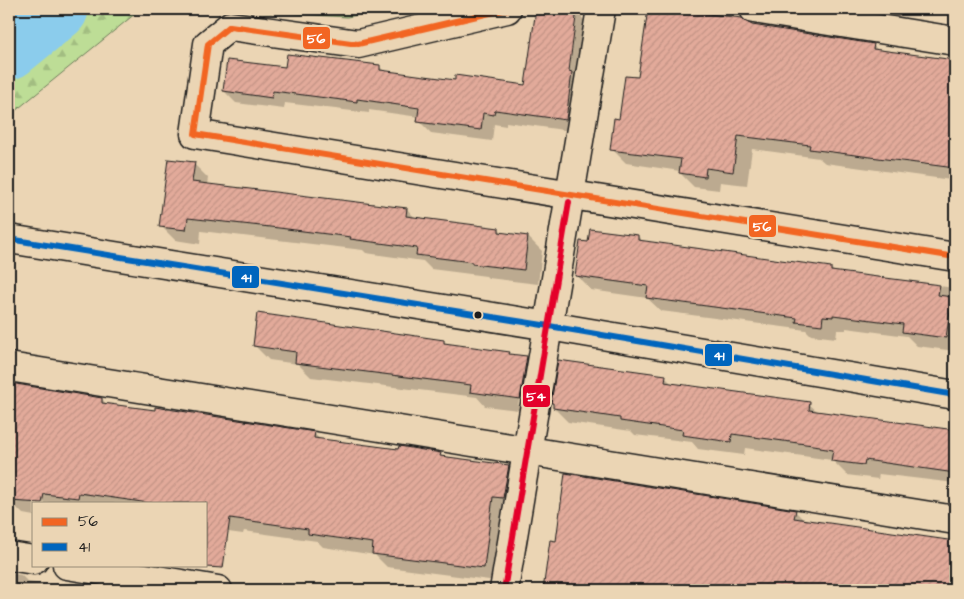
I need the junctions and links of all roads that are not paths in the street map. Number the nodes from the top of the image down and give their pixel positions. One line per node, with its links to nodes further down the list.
1 (506, 9): 5 (street)
2 (601, 9): 5 (street)
3 (754, 9): 4 (street)
4 (955, 41)
5 (570, 194): 7 (street); 8 (street)
6 (9, 239): 8 (street)
7 (955, 257)
8 (549, 326): 10 (street); 11 (street)
9 (9, 367): 11 (street)
10 (955, 394)
11 (528, 451): 12 (street); 17 (street)
12 (955, 520)
13 (9, 556): 14 (street)
14 (32, 560)
15 (73, 566): 16 (street)
16 (218, 590)
17 (504, 590)

